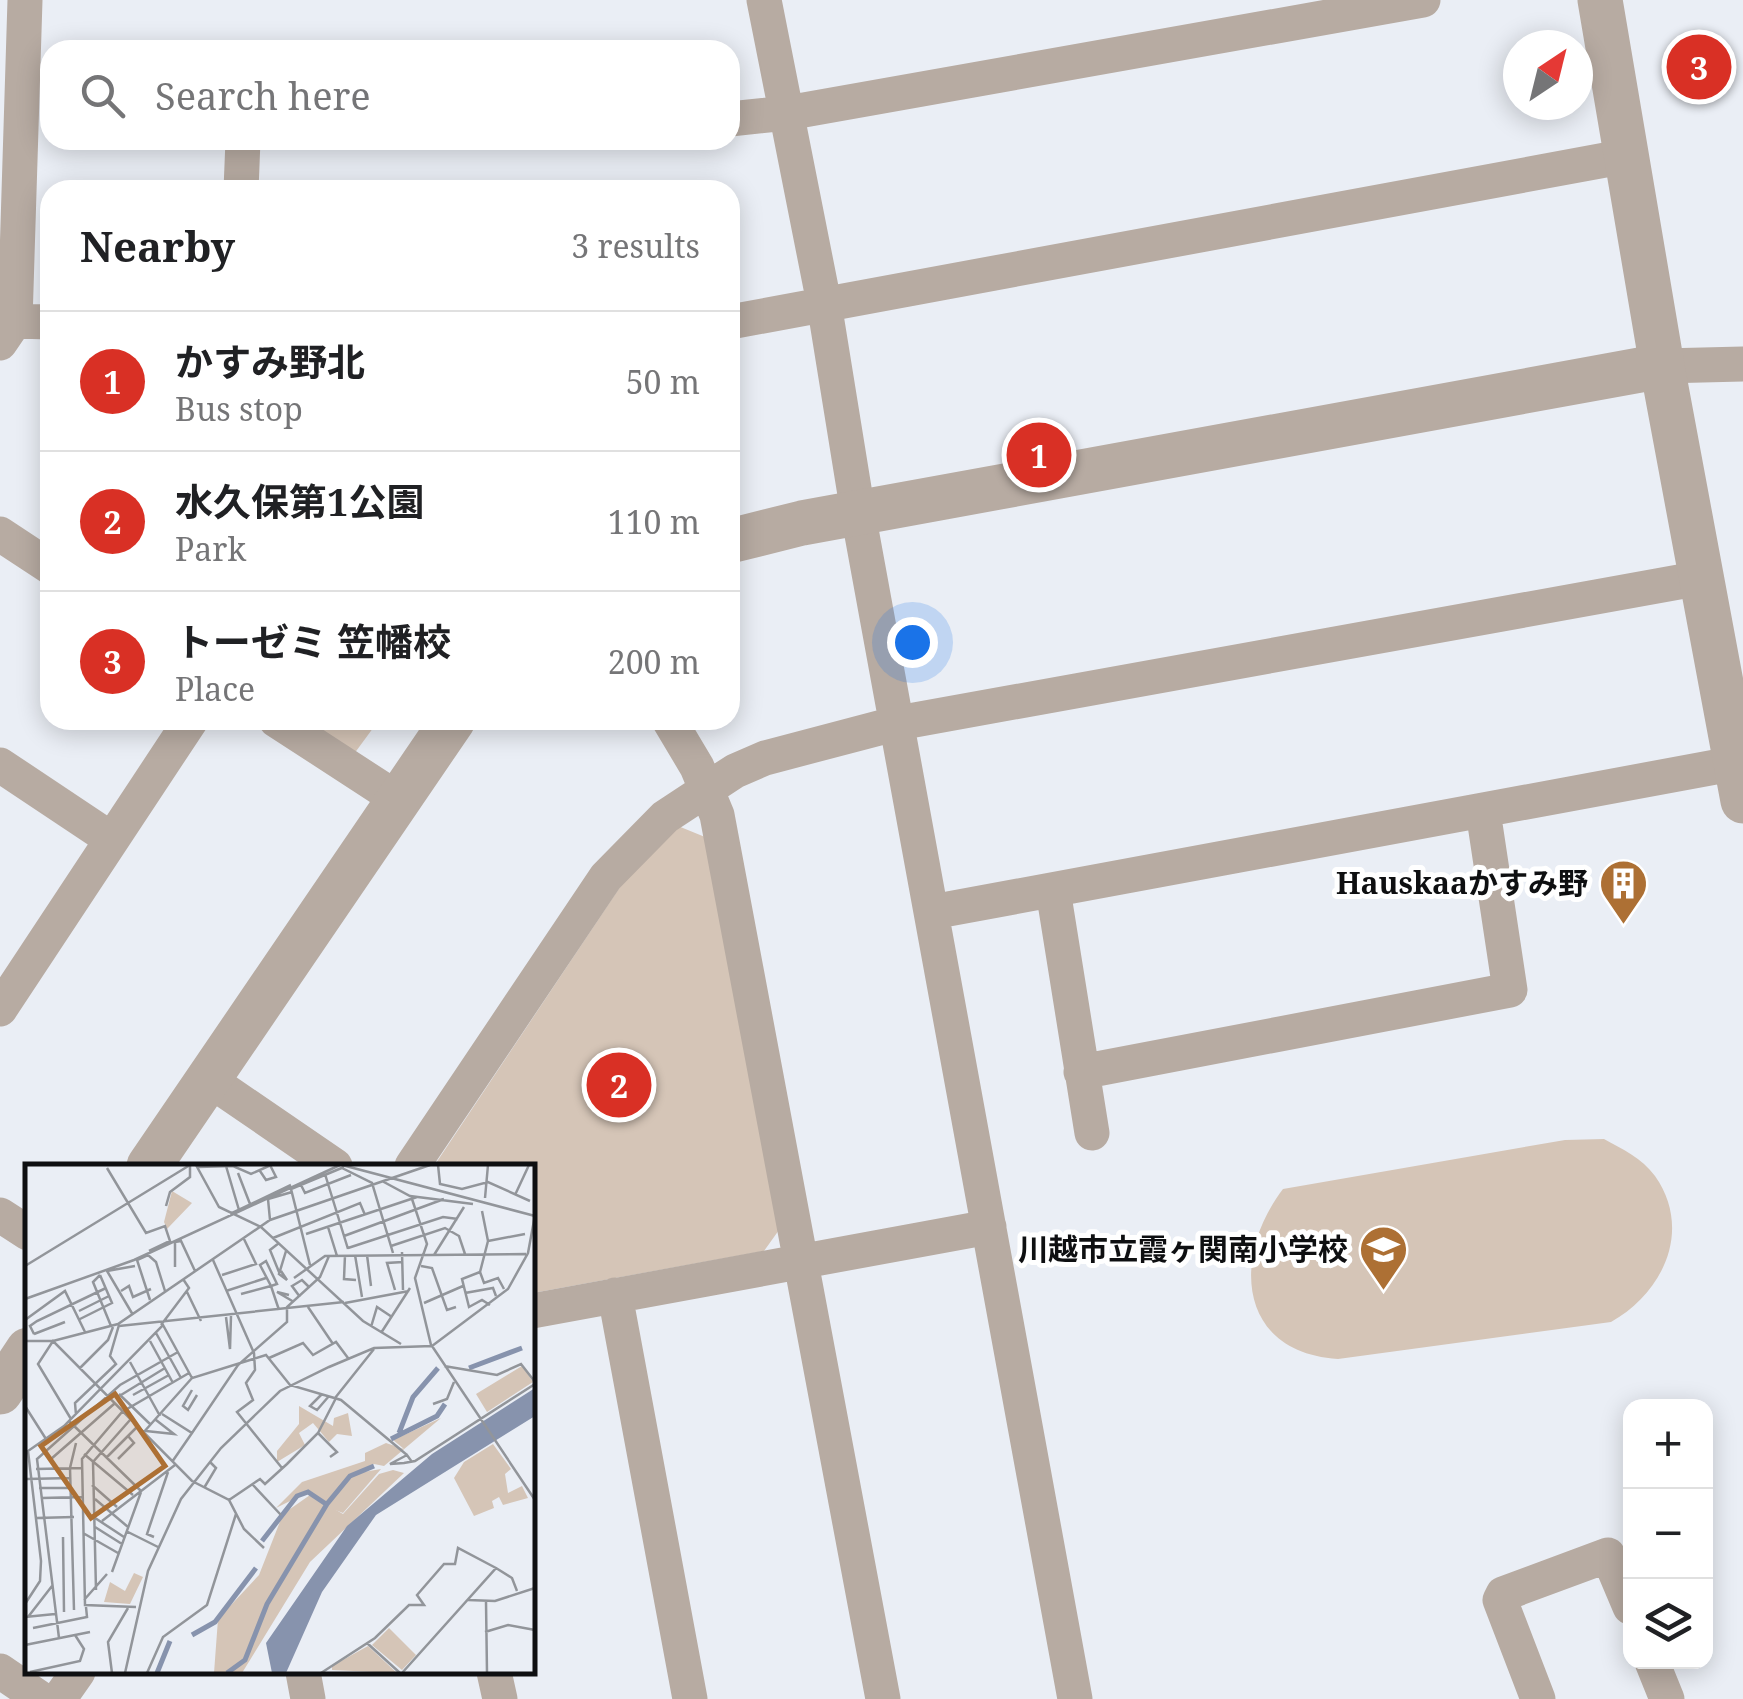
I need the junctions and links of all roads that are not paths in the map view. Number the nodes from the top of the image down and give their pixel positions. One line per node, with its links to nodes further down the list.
1 (25, 0): 7 (street)
2 (764, 0): 5 (street)
3 (1423, 0): 5 (street)
4 (1600, 0): 9 (street)
5 (787, 114): 6 (street); 11 (street)
6 (740, 118)
7 (24, 136): 13 (street)
8 (243, 150): 10 (street)
9 (1626, 156): 11 (street); 15 (street)
10 (241, 180)
11 (824, 303): 12 (street); 16 (street)
12 (740, 320)
13 (22, 329)
14 (1743, 364): 15 (street)
15 (1662, 366): 16 (street); 20 (street)
16 (858, 513): 18 (street); 21 (street)
17 (0, 534): 19 (street)
18 (740, 540)
19 (40, 560)
20 (1701, 578): 21 (street); 27 (street)
21 (898, 724): 28 (street); 33 (street)
22 (184, 730): 31 (street)
23 (291, 730): 29 (street)
24 (446, 730): 29 (street)
25 (673, 730): 28 (street)
26 (0, 765): 31 (street)
27 (1740, 782): 30 (street)
28 (706, 790): 40 (street); 44 (street)
29 (396, 798): 36 (street)
30 (1483, 811): 32 (street); 35 (street)
31 (111, 839): 34 (street)
32 (1053, 890): 33 (street); 35 (street)
33 (932, 912): 42 (street)
34 (3, 997)
35 (1080, 1072): 37 (street)
36 (208, 1078): 38 (street); 39 (street)
37 (1092, 1134)
38 (151, 1164)
39 (332, 1164)
40 (413, 1164)
41 (0, 1215): 43 (street)
42 (989, 1227): 44 (street); 61 (street)
43 (25, 1231)
44 (802, 1264): 45 (street); 60 (street)
45 (615, 1295): 46 (street); 59 (street)
46 (535, 1310)
47 (25, 1354): 48 (street)
48 (0, 1392)
49 (1623, 1590): 62 (street)
50 (1655, 1669): 63 (street)
51 (0, 1671): 55 (street)
52 (77, 1674): 56 (street)
53 (303, 1674): 57 (street)
54 (494, 1674): 58 (street)
55 (41, 1699)
56 (59, 1699)
57 (308, 1699)
58 (500, 1699)
59 (690, 1699)
60 (882, 1699)
61 (1075, 1699)
62 (1538, 1699)
63 (1666, 1699)

